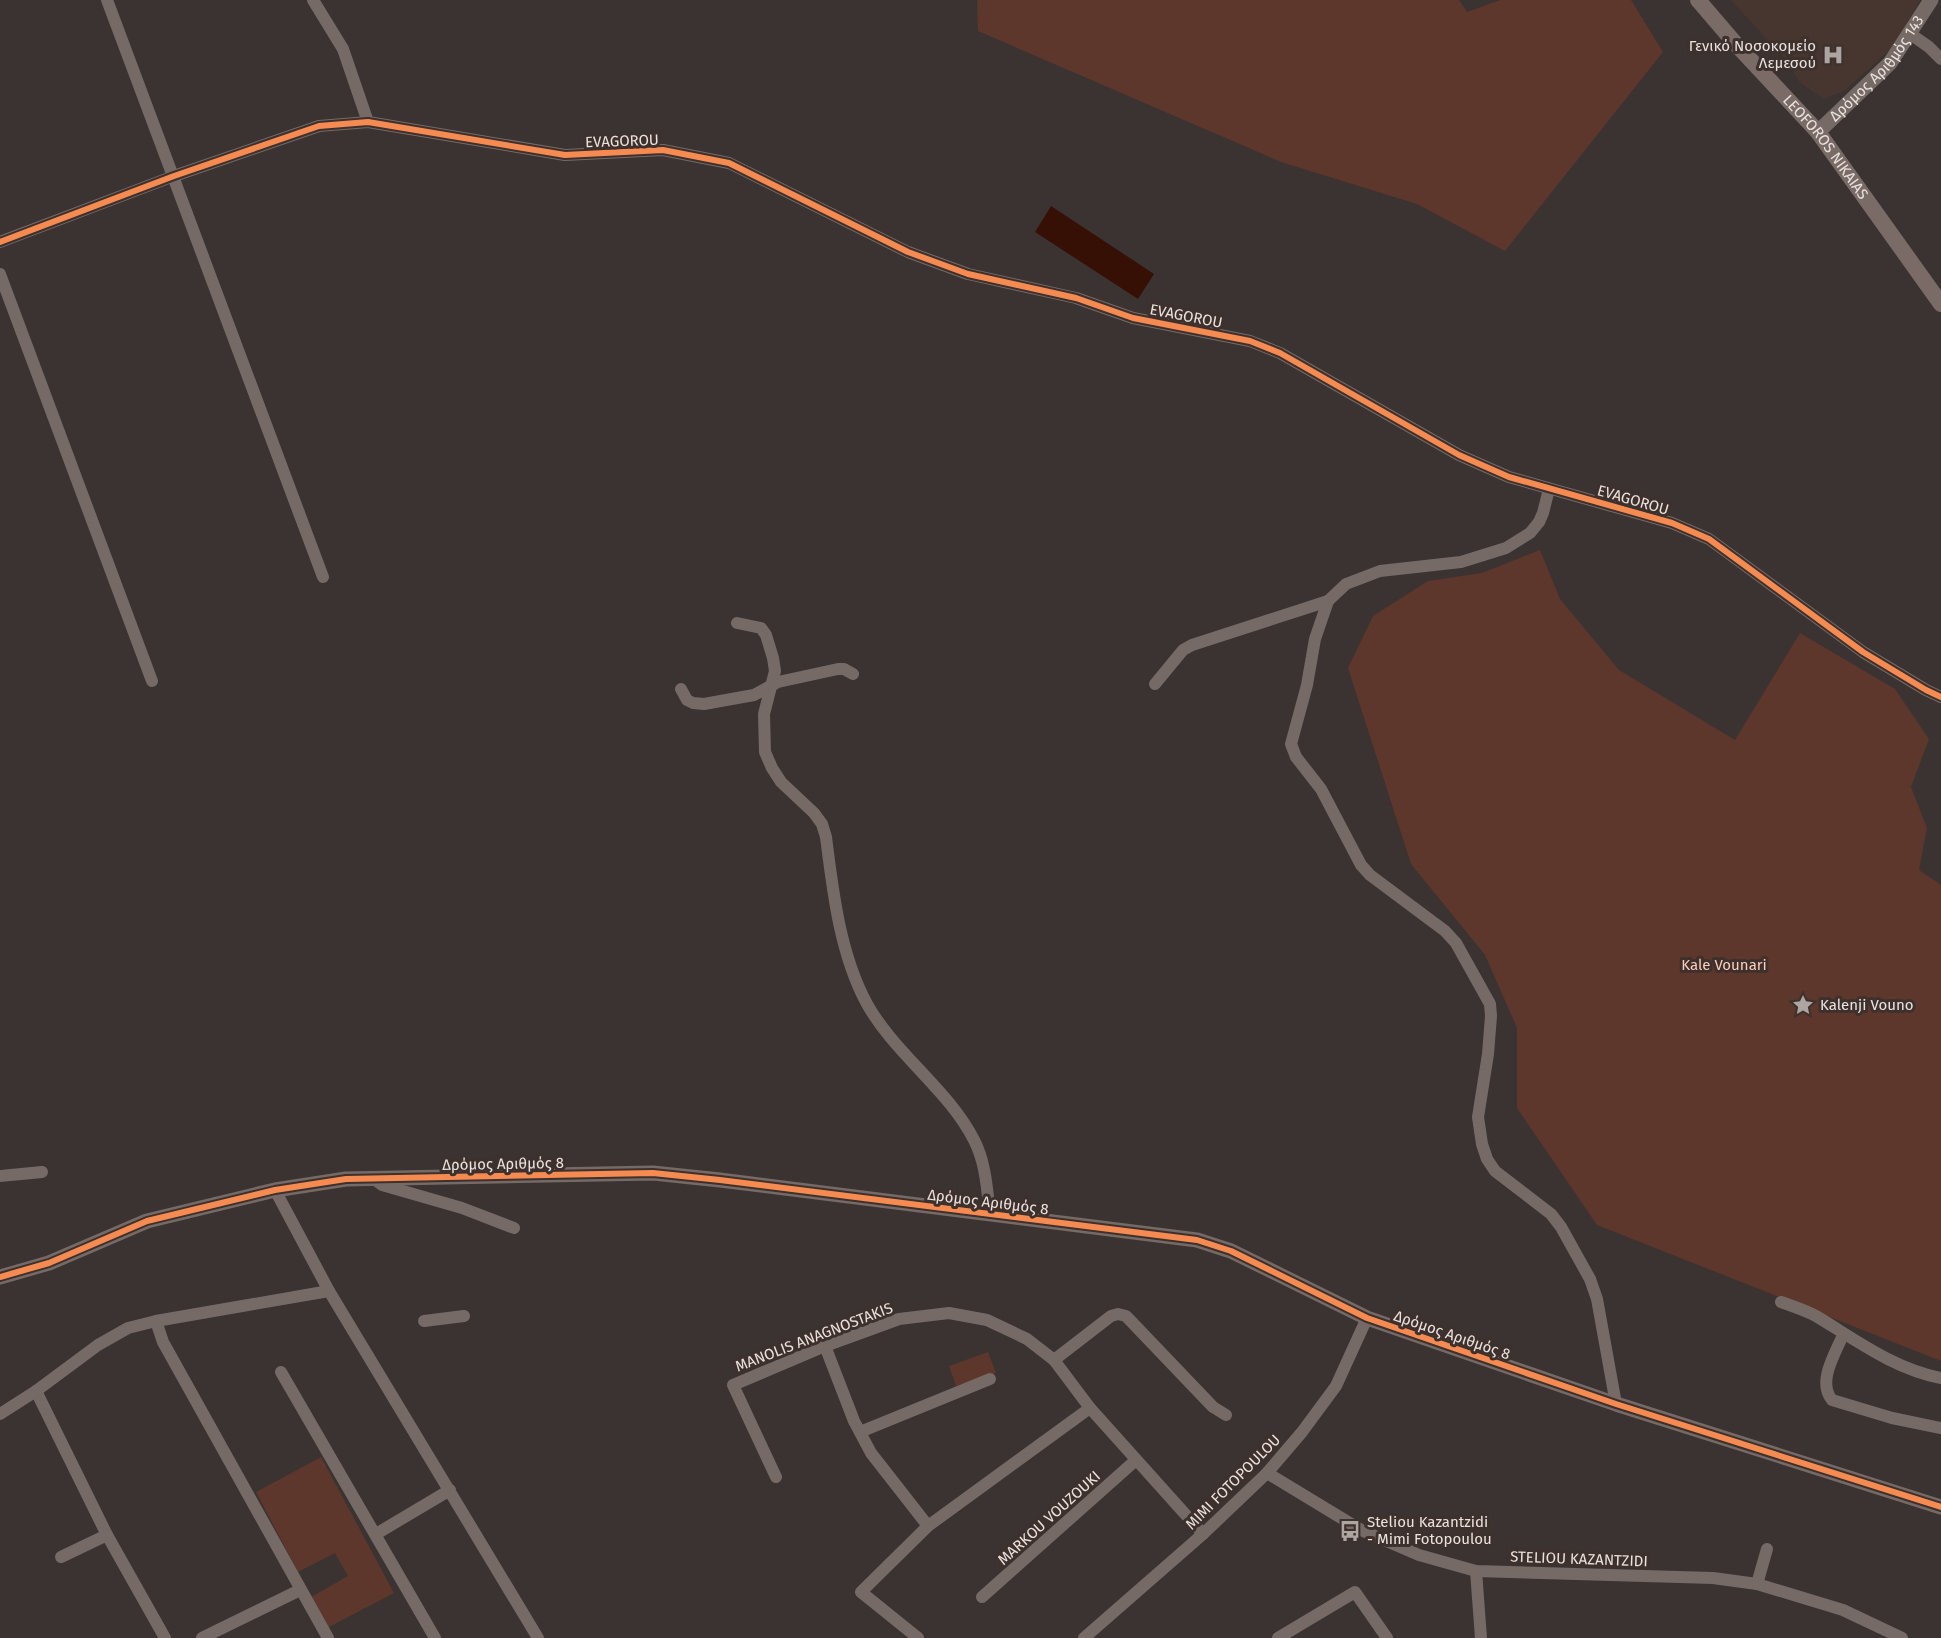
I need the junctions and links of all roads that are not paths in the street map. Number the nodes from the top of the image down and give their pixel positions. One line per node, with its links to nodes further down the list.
1 (107, 0): 9 (street)
2 (313, 0): 7 (street)
3 (1698, 0): 8 (main road, LEOFOROS NIKAIAS)
4 (1931, 0): 5 (street, Δρόμος Αριθμός 143)
5 (1909, 33): 6 (street); 8 (street, Δρόμος Αριθμός 143)
6 (1941, 59)
7 (368, 122): 9 (street, EVAGOROU); 13 (street, EVAGOROU)
8 (1818, 132): 12 (main road, LEOFOROS NIKAIAS)
9 (174, 176): 10 (street, EVAGOROU); 14 (street)
10 (0, 242)
11 (0, 274): 18 (street)
12 (1941, 304)
13 (1549, 489): 15 (street); 22 (street, EVAGOROU)
14 (323, 577)
15 (1328, 601): 20 (street); 43 (street)
16 (737, 622): 19 (street)
17 (853, 674): 19 (street)
18 (152, 681)
19 (773, 684): 21 (street); 27 (street)
20 (1155, 684)
21 (681, 689)
22 (1941, 697)
23 (42, 1172): 24 (street)
24 (0, 1176)
25 (373, 1178): 26 (street, Δρόμος Αριθμός 8); 27 (street, Δρόμος Αριθμός 8); 28 (street)
26 (275, 1190): 29 (street, Δρόμος Αριθμός 8); 30 (street)
27 (990, 1215): 33 (street, Δρόμος Αριθμός 8)
28 (514, 1228)
29 (0, 1277)
30 (329, 1291): 34 (street); 52 (street)
31 (1781, 1302): 36 (street)
32 (464, 1316): 35 (street)
33 (1367, 1318): 43 (street, Δρόμος Αριθμός 8); 50 (street, MIMI FOTOPOULOU)
34 (156, 1321): 42 (street); 62 (street)
35 (423, 1321)
36 (1844, 1335): 41 (street); 47 (street)
37 (825, 1346): 38 (street, MANOLIS ANAGNOSTAKIS); 48 (street); 51 (street, MANOLIS ANAGNOSTAKIS)
38 (1054, 1360): 44 (street, MANOLIS ANAGNOSTAKIS); 46 (street)
39 (281, 1372): 55 (street)
40 (990, 1378): 48 (street)
41 (1941, 1378)
42 (36, 1391): 45 (street); 57 (street)
43 (1616, 1404): 53 (street, Δρόμος Αριθμός 8)
44 (1090, 1408): 49 (street, MANOLIS ANAGNOSTAKIS); 54 (street)
45 (0, 1414)
46 (1226, 1415)
47 (1941, 1428)
48 (860, 1432): 54 (street)
49 (1136, 1460): 56 (street, MANOLIS ANAGNOSTAKIS); 63 (street, MARKOU VOUZOUKI)
50 (1267, 1473): 56 (street, MIMI FOTOPOULOU); 60 (street, STELIOU KAZANTZIDI)
51 (776, 1478)
52 (450, 1490): 55 (street); 68 (street)
53 (1941, 1507)
54 (928, 1526): 69 (street)
55 (376, 1534): 67 (street)
56 (1203, 1534): 70 (street, MIMI FOTOPOULOU)
57 (107, 1535): 59 (street); 64 (street)
58 (1767, 1549): 61 (street)
59 (61, 1557)
60 (1476, 1571): 61 (street, STELIOU KAZANTZIDI); 73 (street)
61 (1757, 1584): 74 (street, STELIOU KAZANTZIDI)
62 (300, 1590): 65 (street); 66 (street)
63 (982, 1598)
64 (165, 1638)
65 (202, 1638)
66 (328, 1638)
67 (435, 1638)
68 (538, 1638)
69 (918, 1638)
70 (1084, 1638)
71 (1278, 1638): 72 (street)
72 (1387, 1638)
73 (1480, 1638)
74 (1902, 1638)

